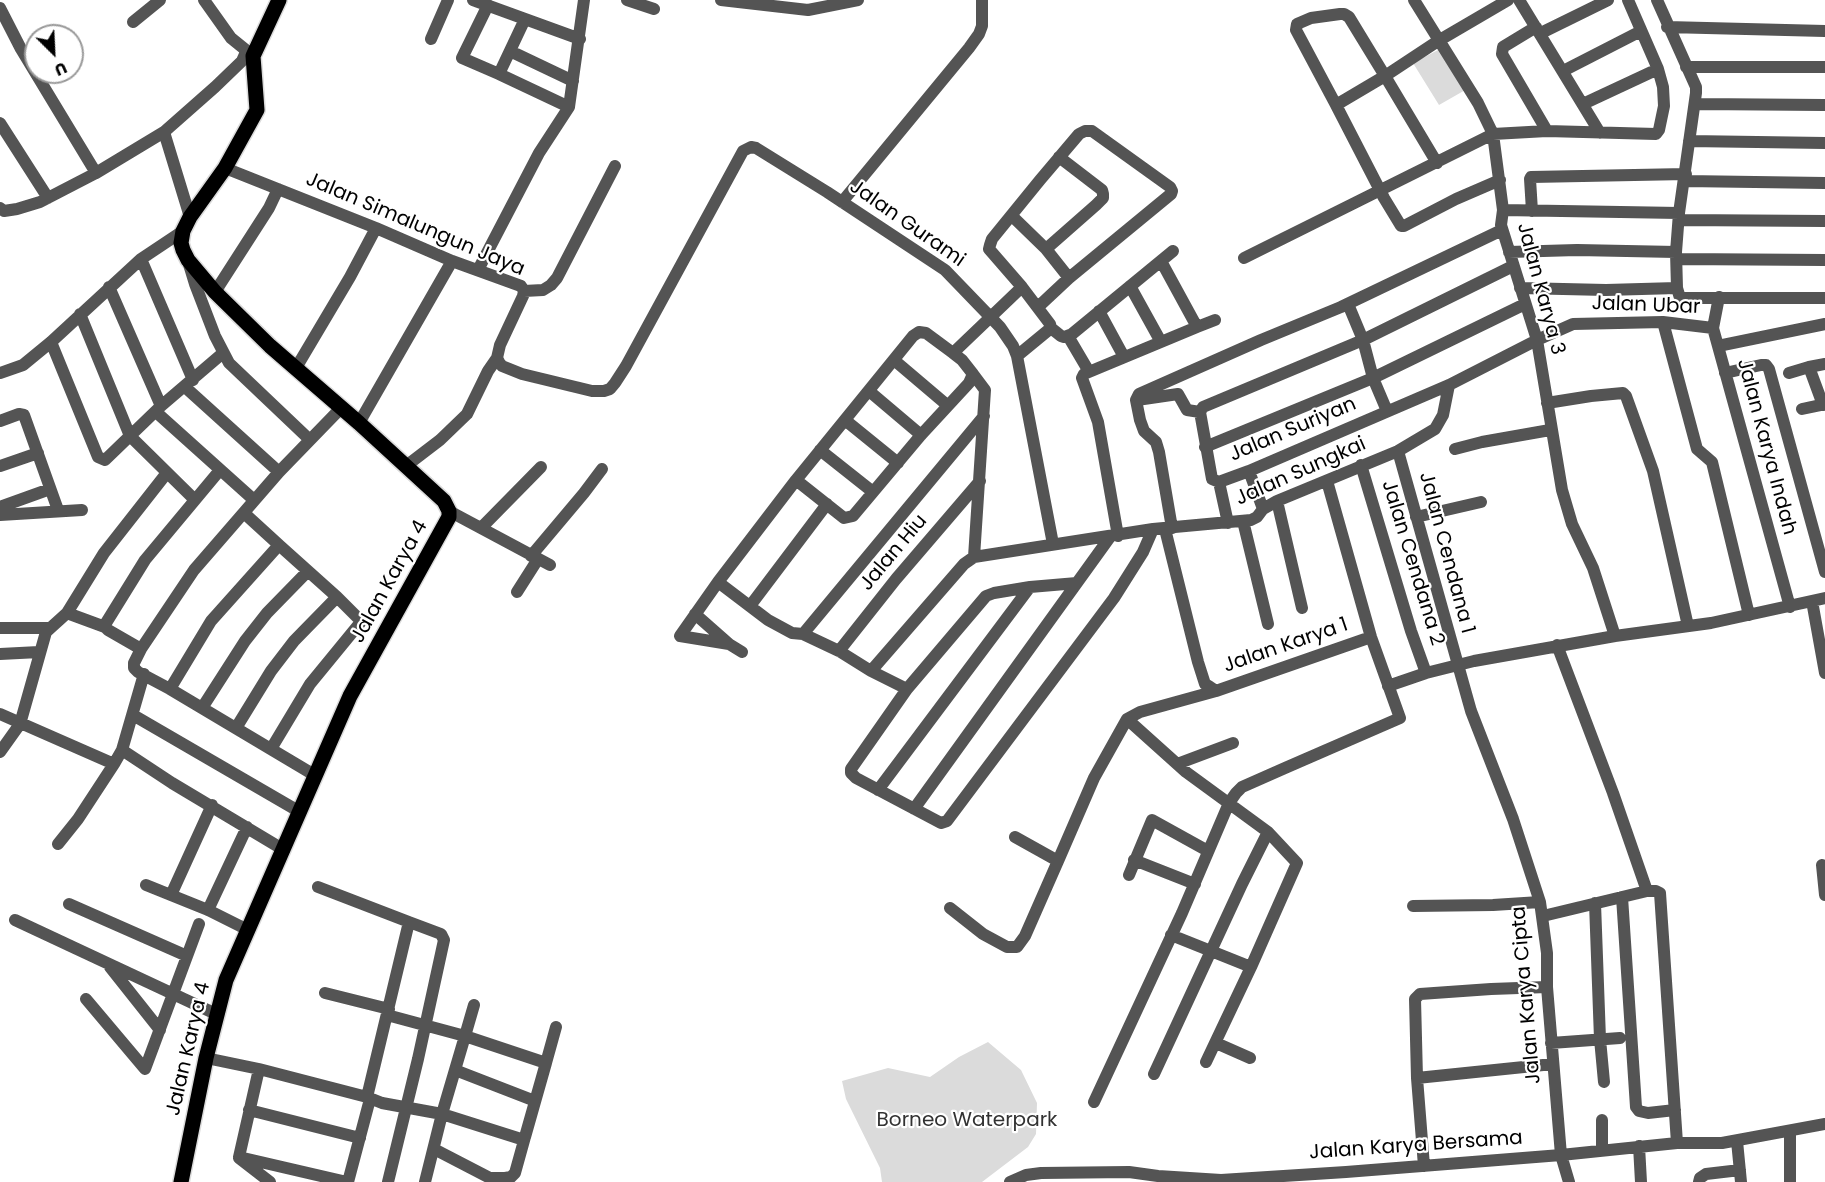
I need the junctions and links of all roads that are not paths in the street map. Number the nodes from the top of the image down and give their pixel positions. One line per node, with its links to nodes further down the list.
1 (160, 0): 23 (street)
2 (204, 0): 32 (street)
3 (279, 0): 32 (main road)
4 (448, 0): 28 (street)
5 (473, 0): 19 (street)
6 (584, 0): 29 (street)
7 (627, 0): 21 (street)
8 (858, 0): 18 (street)
9 (982, 0): 63 (street)
10 (1414, 0): 30 (street, Jalan Karya 3)
11 (1509, 0): 30 (street)
12 (1520, 0): 25 (street)
13 (1608, 0): 25 (street)
14 (1628, 0): 26 (street)
15 (1657, 0): 24 (street)
16 (758, 2): 17 (street); 18 (street)
17 (721, 4)
18 (820, 4)
19 (488, 5): 22 (street); 37 (street)
20 (0, 8): 56 (street)
21 (654, 9)
22 (525, 19): 29 (street); 31 (street)
23 (133, 22)
24 (1667, 27): 27 (street); 33 (street)
25 (1539, 30): 36 (street); 46 (street)
26 (1641, 31): 35 (street); 36 (street)
27 (1825, 31)
28 (431, 39)
29 (580, 39): 39 (street)
30 (1438, 41): 38 (street); 49 (street, Jalan Karya 3)
31 (510, 51): 37 (street); 39 (street)
32 (249, 54): 47 (street); 55 (main road)
33 (1686, 67): 34 (street); 41 (street)
34 (1825, 67)
35 (1658, 69): 40 (street); 48 (street)
36 (1563, 71): 40 (street)
37 (499, 74): 44 (street)
38 (1385, 76): 42 (street); 42 (street); 53 (street)
39 (573, 81): 44 (street)
40 (1583, 104): 48 (street)
41 (1696, 104): 43 (street); 50 (street)
42 (1336, 105): 61 (street)
43 (1825, 105)
44 (569, 107): 84 (street)
45 (0, 123): 62 (street)
46 (1547, 131): 48 (street); 49 (street)
47 (164, 132): 56 (street); 70 (street)
48 (1600, 133)
49 (1493, 134): 53 (street); 58 (street, Jalan Karya 3)
50 (1689, 141): 51 (street); 57 (street)
51 (1825, 143)
52 (1059, 157): 67 (street); 73 (street); 85 (street)
53 (1437, 163): 61 (street)
54 (615, 166): 91 (street)
55 (225, 168): 60 (street, Jalan Simalungun Jaya); 70 (main road)
56 (96, 173): 62 (street)
57 (1685, 177): 59 (street); 66 (street); 68 (street)
58 (1500, 180): 61 (street); 65 (street, Jalan Karya 3)
59 (1825, 183)
60 (278, 189): 71 (street, Jalan Simalungun Jaya); 92 (street)
61 (1381, 190): 77 (street)
62 (48, 198): 64 (street)
63 (842, 202): 100 (street, Jalan Gurami); 117 (street, Jalan Gurami)
64 (2, 209)
65 (1503, 210): 66 (street); 72 (street, Jalan Karya 3)
66 (1532, 211): 68 (street)
67 (1012, 216): 73 (street); 86 (street)
68 (1679, 217): 69 (street); 76 (street)
69 (1825, 221)
70 (186, 224): 78 (street); 79 (main road)
71 (376, 228): 81 (street, Jalan Simalungun Jaya); 121 (street)
72 (1502, 230): 75 (street, Jalan Karya 3); 95 (street)
73 (1046, 249): 85 (street)
74 (1173, 251): 82 (street)
75 (1509, 252): 76 (street); 83 (street, Jalan Karya 3)
76 (1677, 255): 80 (street); 90 (street)
77 (1244, 258)
78 (141, 259): 88 (street); 128 (street)
79 (188, 260): 92 (main road, Jalan Karya 4); 113 (street)
80 (1825, 260)
81 (452, 261): 84 (street, Jalan Simalungun Jaya); 143 (street)
82 (1161, 261): 87 (street); 104 (street)
83 (1513, 266): 89 (street, Jalan Karya 3); 108 (street)
84 (478, 270): 91 (street, Jalan Simalungun Jaya)
85 (1069, 278): 97 (street)
86 (1022, 286): 97 (street); 100 (street)
87 (1130, 286): 98 (street); 111 (street)
88 (109, 287): 99 (street); 136 (street)
89 (1520, 288): 90 (street); 96 (street, Jalan Karya 3)
90 (1677, 288): 93 (street)
91 (524, 291): 117 (street, Jalan Simalungun Jaya)
92 (215, 292): 121 (main road, Jalan Karya 4)
93 (1719, 297): 94 (street); 106 (street, Jalan Karya Indah)
94 (1825, 298)
95 (1348, 304): 108 (street); 131 (street)
96 (1525, 304): 109 (street, Jalan Karya 3); 127 (street)
97 (1038, 307): 105 (street)
98 (1099, 311): 107 (street); 116 (street)
99 (80, 314): 110 (street); 146 (street)
100 (990, 316): 114 (street); 115 (street, Jalan Gurami)
101 (1215, 320): 104 (street)
102 (1663, 322): 106 (street, Jalan Ubar); 109 (street, Jalan Ubar); 205 (street)
103 (1825, 324): 112 (street)
104 (1197, 327): 111 (street)
105 (1051, 328): 107 (street); 115 (street)
106 (1713, 328): 112 (street, Jalan Karya Indah)
107 (1068, 336): 122 (street)
108 (1363, 340): 127 (street); 139 (street)
109 (1537, 340): 129 (street, Jalan Ubar); 132 (street, Jalan Karya 3)
110 (51, 342): 123 (street); 146 (street)
111 (1161, 342): 116 (street)
112 (1718, 346): 124 (street, Jalan Karya Indah)
113 (223, 352): 128 (street); 147 (street)
114 (954, 353): 118 (street); 126 (street)
115 (1017, 356): 187 (street, Jalan Gurami)
116 (1124, 357): 122 (street)
117 (497, 358): 156 (street, Jalan Simalungun Jaya)
118 (894, 360): 130 (street); 134 (street)
119 (1825, 364): 120 (street)
120 (1809, 367): 125 (street); 133 (street)
121 (296, 368): 135 (main road, Jalan Karya 4)
122 (1088, 370): 186 (street)
123 (0, 373)
124 (1725, 373): 192 (street); 201 (street, Jalan Karya Indah)
125 (1789, 373)
126 (973, 374): 134 (street); 140 (street)
127 (1373, 378): 138 (street); 148 (street)
128 (189, 384): 136 (street); 161 (street)
129 (1449, 385): 138 (street, Jalan Suriyan); 151 (street, Jalan Sungkai)
130 (869, 391): 141 (street); 145 (street)
131 (1136, 400): 139 (street); 185 (street, Jalan Karya 1)
132 (1547, 403): 144 (street, Jalan Karya 3); 207 (street)
133 (1824, 404): 137 (street)
134 (947, 405): 145 (street)
135 (342, 407): 143 (main road, Jalan Karya 4); 147 (street)
136 (159, 409): 146 (street); 159 (street)
137 (1802, 409)
138 (1387, 411): 160 (street, Jalan Suriyan)
139 (1200, 412): 148 (street)
140 (984, 416): 164 (street); 211 (street)
141 (845, 420): 150 (street); 153 (street)
142 (0, 421): 152 (street)
143 (359, 423): 156 (main road, Jalan Karya 4)
144 (1550, 430): 149 (street); 212 (street, Jalan Karya 3)
145 (921, 435): 153 (street)
146 (130, 436): 162 (street)
147 (310, 440): 161 (street)
148 (1206, 447): 166 (street, Jalan Suriyan)
149 (1455, 449)
150 (820, 450): 163 (street); 168 (street)
151 (1398, 451): 154 (street, Jalan Sungkai); 181 (street, Jalan Cendana 1)
152 (38, 453): 155 (street); 167 (street)
153 (898, 463): 168 (street)
154 (1361, 465): 165 (street, Jalan Sungkai); 223 (street, Jalan Cendana 2)
155 (0, 466)
156 (406, 466): 178 (main road, Jalan Karya 4)
157 (541, 467): 184 (street)
158 (602, 469): 190 (street)
159 (220, 470): 169 (street); 170 (street)
160 (1249, 471): 166 (street, Jalan Suriyan); 175 (street)
161 (279, 472): 170 (street)
162 (166, 474): 169 (street); 203 (street)
163 (796, 480): 173 (street); 193 (street)
164 (980, 481): 189 (street); 217 (street, Jalan Hiu)
165 (1327, 481): 171 (street, Jalan Sungkai); 213 (street)
166 (1219, 482): 183 (street)
167 (50, 489): 174 (street); 176 (street)
168 (873, 492): 173 (street)
169 (195, 500): 208 (street)
170 (254, 500): 179 (street)
171 (1277, 501): 175 (street, Jalan Sungkai); 202 (street)
172 (1480, 502): 181 (street)
173 (827, 504): 200 (street)
174 (0, 507)
175 (1263, 509): 182 (street, Jalan Sungkai)
176 (58, 510): 177 (street); 180 (street)
177 (82, 510)
178 (449, 511): 184 (street); 242 (main road, Jalan Karya 4)
179 (244, 513): 188 (street); 216 (street)
180 (0, 515)
181 (1416, 517): 221 (street, Jalan Cendana 1)
182 (1243, 521): 183 (street, Jalan Sungkai); 206 (street)
183 (1228, 523): 185 (street, Jalan Sungkai)
184 (482, 527): 190 (street)
185 (1163, 529): 186 (street); 229 (street, Jalan Karya 1); 246 (street)
186 (1114, 536): 187 (street); 194 (street)
187 (1053, 544): 189 (street)
188 (279, 545): 191 (street); 227 (street)
189 (974, 557): 222 (street)
190 (540, 560): 196 (street)
191 (308, 571): 197 (street); 230 (street)
192 (1825, 572)
193 (718, 582): 200 (street); 204 (street)
194 (1077, 583): 195 (street); 246 (street)
195 (1030, 587): 228 (street); 243 (street)
196 (517, 592)
197 (337, 597): 235 (street); 237 (street)
198 (1825, 598): 199 (street)
199 (1812, 601): 201 (street); 224 (street)
200 (750, 606): 211 (street)
201 (1790, 607): 205 (street)
202 (1302, 609)
203 (67, 613): 208 (street); 210 (street)
204 (695, 614): 214 (street); 214 (street)
205 (1749, 615): 207 (street)
206 (1268, 624)
207 (1688, 626): 212 (street)
208 (105, 627): 216 (street)
209 (0, 628): 210 (street)
210 (50, 628): 218 (street)
211 (803, 634): 217 (street)
212 (1615, 636): 215 (street)
213 (1371, 637): 226 (street, Jalan Karya 1); 229 (street, Jalan Karya 1)
214 (729, 644): 219 (street)
215 (1557, 645): 221 (street); 261 (street)
216 (141, 649): 225 (street)
217 (839, 651): 222 (street)
218 (39, 652): 220 (street); 234 (street)
219 (742, 652)
220 (0, 654)
221 (1457, 665): 223 (street); 265 (street, Jalan Karya Cipta)
222 (871, 671): 228 (street)
223 (1426, 673): 226 (street)
224 (1825, 673)
225 (144, 674): 227 (street); 232 (street)
226 (1388, 686): 244 (street, Jalan Karya 1)
227 (170, 688): 230 (street)
228 (908, 689): 243 (street)
229 (1216, 691): 233 (street)
230 (202, 708): 235 (street)
231 (0, 714): 234 (street)
232 (133, 716): 238 (street); 247 (street)
233 (1126, 719): 241 (street); 255 (street)
234 (20, 724): 239 (street); 240 (street)
235 (236, 728): 237 (street)
236 (1233, 743): 241 (street)
237 (271, 749): 242 (street)
238 (122, 750): 240 (street); 245 (street)
239 (0, 752)
240 (114, 764): 251 (street)
241 (1177, 764): 244 (street)
242 (316, 776): 247 (main road, Jalan Karya 4)
243 (878, 790): 246 (street)
244 (1229, 803): 249 (street); 253 (street)
245 (212, 805): 248 (street); 262 (street)
246 (914, 808)
247 (300, 812): 252 (main road, Jalan Karya 4)
248 (247, 827): 252 (street); 270 (street)
249 (1268, 832): 277 (street); 280 (street)
250 (1015, 837): 255 (street)
251 (58, 844)
252 (284, 850): 275 (main road, Jalan Karya 4)
253 (1208, 851): 254 (street); 258 (street)
254 (1134, 860): 257 (street); 258 (street)
255 (1058, 861): 269 (street)
256 (1822, 865): 263 (street)
257 (1129, 875)
258 (1195, 884): 276 (street)
259 (146, 885): 262 (street)
260 (318, 887): 273 (street)
261 (1647, 891): 264 (street); 311 (street)
262 (171, 895): 270 (street)
263 (1825, 895)
264 (1622, 897): 266 (street); 311 (street)
265 (1540, 902): 268 (street); 271 (street, Jalan Karya Cipta)
266 (1596, 903): 271 (street); 293 (street)
267 (69, 904): 278 (street)
268 (1413, 906)
269 (950, 908)
270 (208, 910): 275 (street)
271 (1543, 916): 281 (street, Jalan Karya Cipta)
272 (15, 920): 279 (street)
273 (409, 922): 286 (street); 288 (street)
274 (199, 924): 278 (street)
275 (248, 930): 287 (main road, Jalan Karya 4)
276 (1171, 935): 277 (street); 308 (street)
277 (1211, 951): 280 (street); 303 (street)
278 (188, 956): 283 (street)
279 (108, 964): 283 (street); 290 (street)
280 (1251, 967): 294 (street)
281 (1547, 987): 295 (street, Jalan Karya Cipta); 304 (street)
282 (325, 993): 286 (street)
283 (174, 995): 287 (street); 290 (street)
284 (86, 999): 290 (street)
285 (474, 1005): 291 (street)
286 (388, 1012): 288 (street); 306 (street)
287 (216, 1014): 296 (main road, Jalan Karya 4)
288 (425, 1026): 291 (street); 309 (street)
289 (556, 1027): 299 (street)
290 (160, 1030)
291 (465, 1036): 299 (street); 302 (street)
292 (1620, 1038): 293 (street)
293 (1600, 1039): 295 (street); 305 (street)
294 (1216, 1043): 297 (street); 298 (street)
295 (1551, 1043): 300 (street, Jalan Karya Cipta)
296 (206, 1058): 301 (street); 331 (main road, Jalan Karya 4)
297 (1250, 1058)
298 (1206, 1062)
299 (546, 1063): 307 (street)
300 (1553, 1064): 304 (street); 323 (street, Jalan Karya Cipta)
301 (259, 1069): 306 (street); 310 (street)
302 (455, 1070): 307 (street); 312 (street)
303 (1154, 1074)
304 (1417, 1078): 325 (street)
305 (1604, 1082)
306 (369, 1098): 309 (street); 317 (street)
307 (535, 1101): 316 (street)
308 (1094, 1102)
309 (405, 1107): 312 (street); 334 (street)
310 (249, 1110): 317 (street); 324 (street)
311 (1675, 1110): 319 (street)
312 (442, 1114): 316 (street); 321 (street)
313 (1602, 1120): 322 (street)
314 (1825, 1124): 315 (street, Jalan Karya Bersama)
315 (1790, 1132): 318 (street, Jalan Karya Bersama); 340 (street)
316 (525, 1137): 329 (street)
317 (360, 1138): 333 (street)
318 (1737, 1141): 319 (street, Jalan Karya Bersama); 326 (street)
319 (1677, 1143): 320 (street, Jalan Karya Bersama)
320 (1639, 1146): 322 (street, Jalan Karya Bersama); 338 (street)
321 (434, 1149): 329 (street); 335 (street)
322 (1602, 1150): 323 (street, Jalan Karya Bersama)
323 (1561, 1155): 325 (street, Jalan Karya Bersama); 337 (street, Jalan Karya Cipta)
324 (239, 1157): 332 (street); 333 (street)
325 (1424, 1166): 327 (street, Jalan Karya Bersama)
326 (1740, 1176): 339 (street)
327 (1346, 1177): 330 (street, Jalan Karya Bersama)
328 (1159, 1179): 330 (street, Jalan Karya Bersama); 336 (street, Jalan Karya Bersama)
329 (491, 1180)
330 (1221, 1181)
331 (182, 1182)
332 (270, 1182)
333 (345, 1182)
334 (388, 1182)
335 (425, 1182)
336 (1010, 1182)
337 (1569, 1182)
338 (1641, 1182)
339 (1699, 1182)
340 (1791, 1182)

